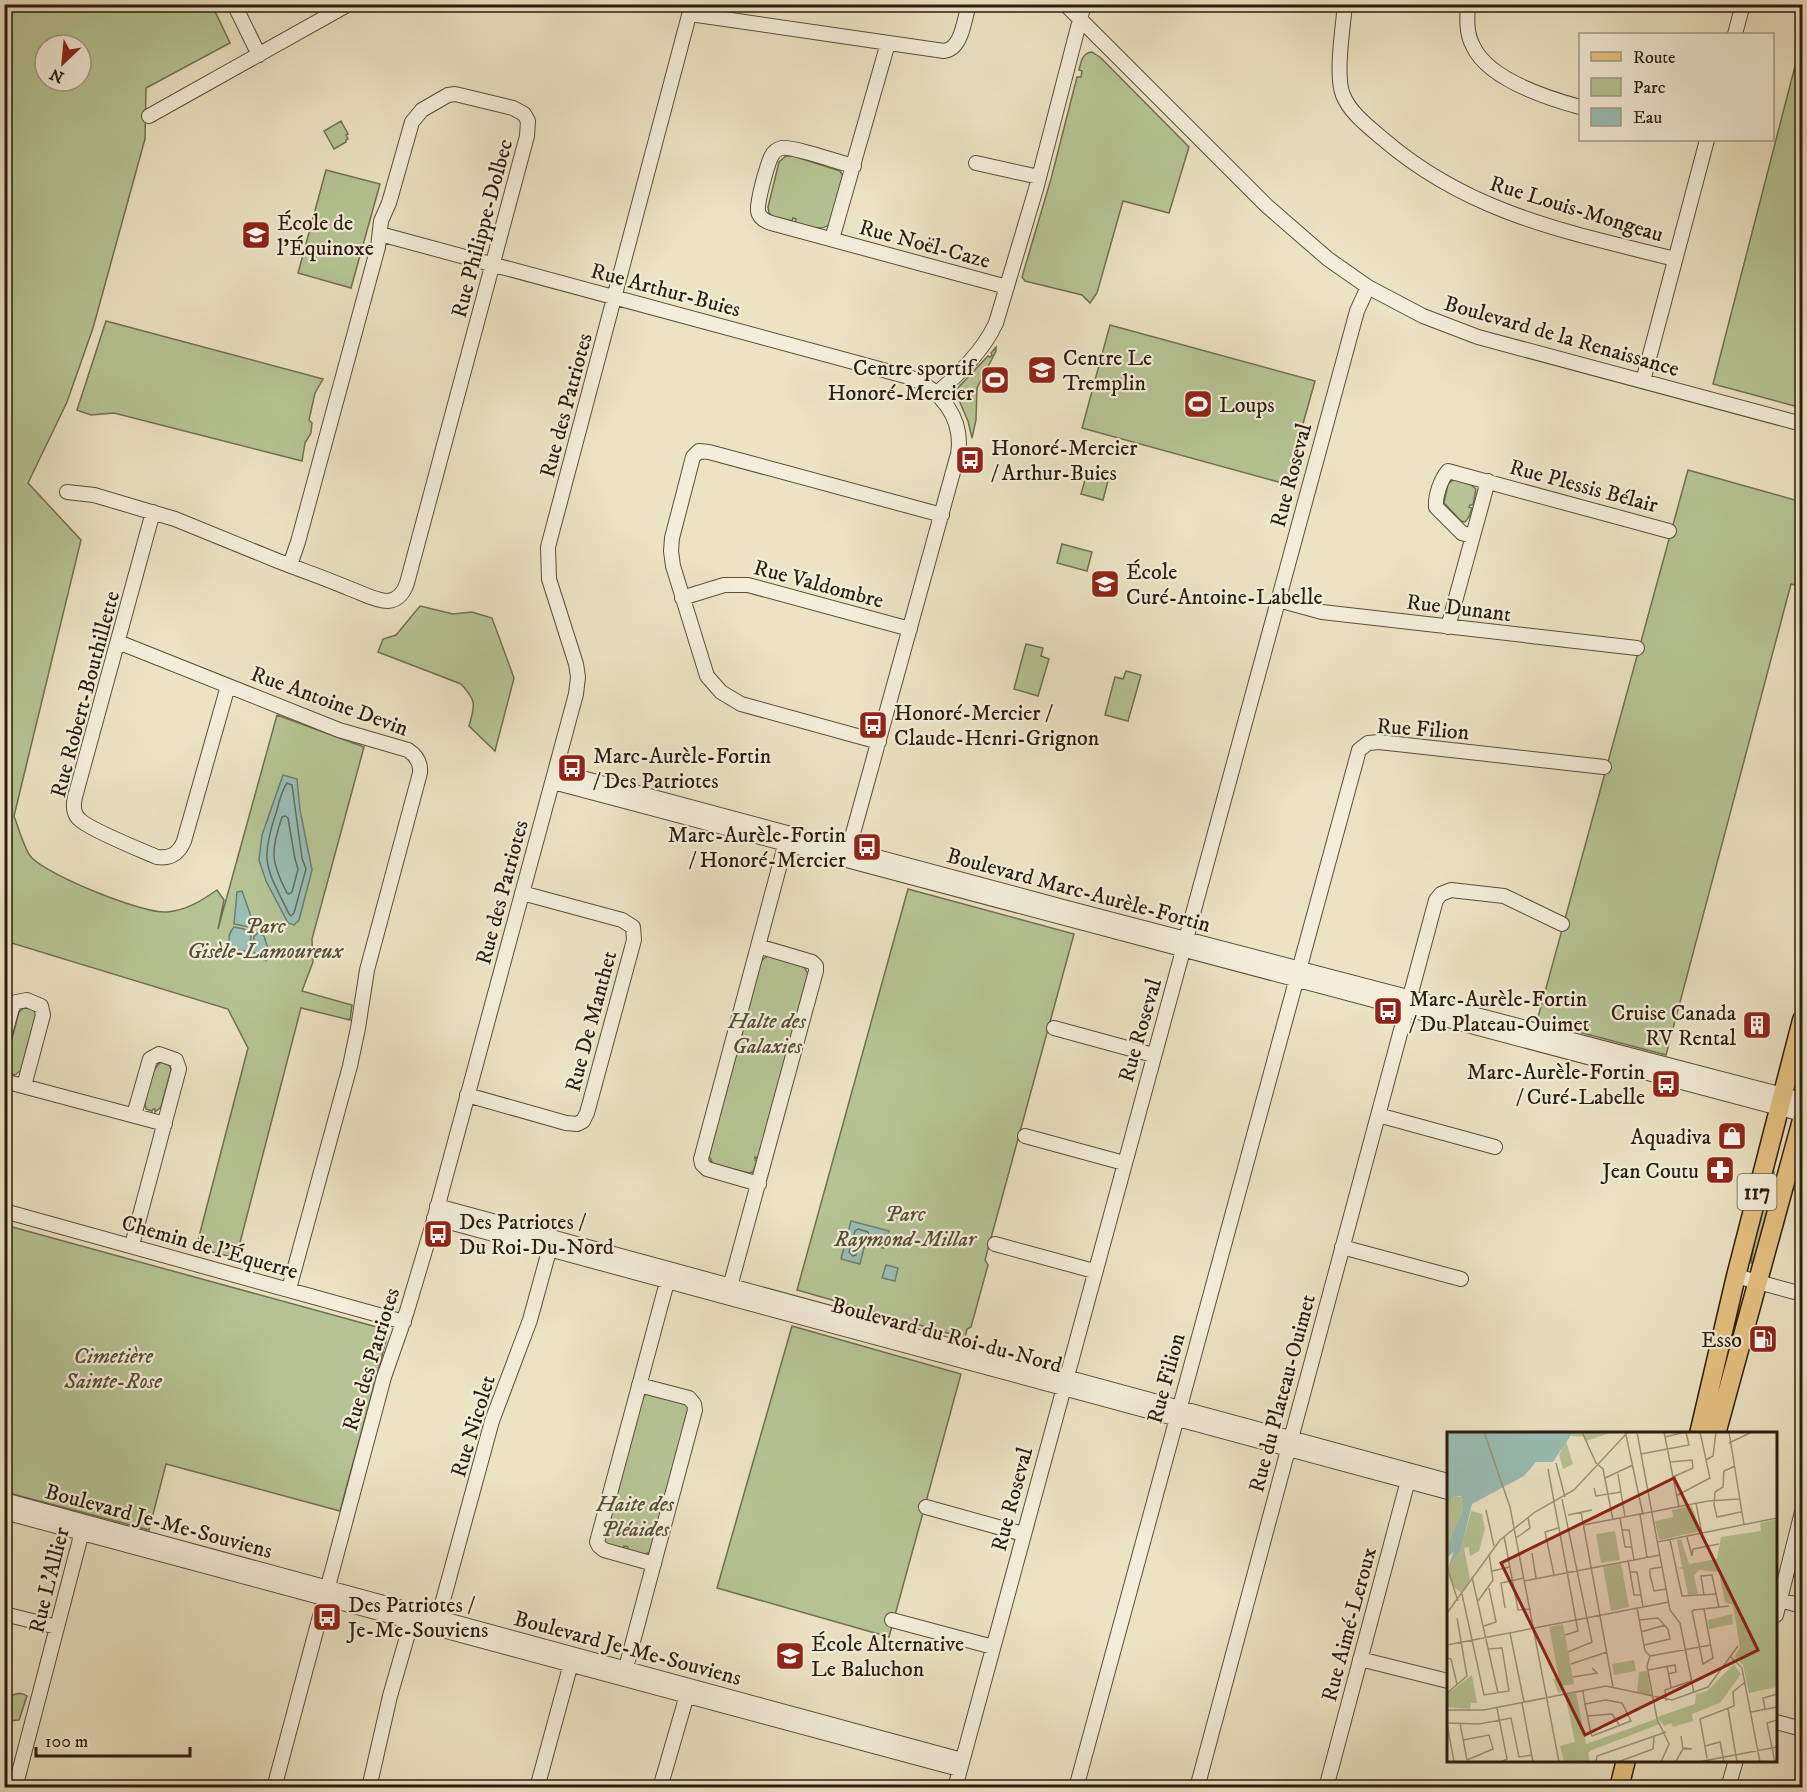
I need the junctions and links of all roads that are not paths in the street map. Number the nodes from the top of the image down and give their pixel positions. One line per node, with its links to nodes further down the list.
1 (234, 4): 13 (street)
2 (349, 4): 13 (street)
3 (969, 4): 12 (street)
4 (1065, 4): 10 (street, Boulevard de la Renaissance)
5 (1084, 4): 10 (street)
6 (1345, 4): 22 (street, Rue Louis-Mongeau)
7 (1468, 4): 14 (street)
8 (1743, 4): 11 (street)
9 (691, 9): 12 (street); 26 (street, Rue des Patriotes)
10 (1081, 19): 19 (street); 25 (street, Boulevard de la Renaissance)
11 (1735, 33)
12 (888, 44): 18 (street, Rue Noël-Caze)
13 (259, 54): 15 (street)
14 (1579, 106)
15 (148, 116)
16 (1705, 141): 22 (street)
17 (976, 163): 19 (street)
18 (854, 166): 21 (street, Rue Noël-Caze); 21 (street, Rue Noël-Caze)
19 (1039, 177): 24 (street)
20 (380, 234): 23 (street, Rue Arthur-Buies); 23 (street, Rue Philippe-Dolbec); 36 (street, Rue Philippe-Dolbec)
21 (832, 239): 24 (street, Rue Noël-Caze)
22 (1676, 259): 27 (street)
23 (493, 264): 26 (street, Rue Arthur-Buies); 36 (street, Rue Philippe-Dolbec)
24 (1007, 287): 28 (street)
25 (1368, 287): 27 (street, Boulevard de la Renaissance); 38 (street, Rue Roseval)
26 (615, 297): 28 (street, Rue Arthur-Buies); 46 (street, Rue des Patriotes)
27 (1643, 381): 29 (street, Boulevard de la Renaissance)
28 (937, 393): 33 (street)
29 (1803, 424)
30 (1488, 481): 34 (street, Rue Plessis Bélair); 35 (street, Rue Plessis Bélair); 35 (street, Rue Plessis Bélair)
31 (67, 492): 32 (street, Rue Philippe-Dolbec)
32 (153, 512): 36 (street, Rue Philippe-Dolbec); 41 (street, Rue Robert-Bouthillette)
33 (942, 515): 37 (street); 40 (street)
34 (1669, 531)
35 (1472, 536): 39 (street, Rue Plessis Bélair)
36 (290, 565)
37 (682, 598): 40 (street, Rue Valdombre); 44 (street)
38 (1278, 600): 39 (street, Rue Dunant); 51 (street, Rue Roseval)
39 (1448, 627): 42 (street, Rue Dunant)
40 (910, 629): 44 (street)
41 (118, 642): 43 (street, Rue Antoine Devin); 43 (street, Rue Robert-Bouthillette)
42 (1637, 648)
43 (228, 686): 84 (street, Rue Antoine Devin)
44 (879, 742): 48 (street)
45 (1604, 767): 53 (street, Rue Filion)
46 (554, 776): 47 (street, Boulevard Marc-Aurèle-Fortin); 49 (street, Rue des Patriotes)
47 (787, 839): 48 (street, Boulevard Marc-Aurèle-Fortin); 52 (street)
48 (847, 855): 51 (street, Boulevard Marc-Aurèle-Fortin)
49 (522, 893): 61 (street, Rue des Patriotes); 61 (street, Rue De Manthet)
50 (1562, 924): 54 (street, Rue du Plateau-Ouimet)
51 (1184, 944): 53 (street, Boulevard Marc-Aurèle-Fortin); 58 (street, Rue Roseval)
52 (758, 946): 72 (street); 72 (street)
53 (1297, 974): 54 (street, Boulevard Marc-Aurèle-Fortin); 90 (street, Rue Filion)
54 (1408, 1003): 63 (street, Boulevard Marc-Aurèle-Fortin); 66 (street, Rue du Plateau-Ouimet)
55 (1803, 1020): 63 (main road, 117)
56 (1054, 1028): 58 (street)
57 (4, 1037): 60 (street)
58 (1153, 1055): 71 (street, Rue Roseval)
59 (4, 1082): 60 (street)
60 (24, 1086): 65 (street)
61 (466, 1095): 74 (street, Rue des Patriotes)
62 (1803, 1100): 63 (street, Boulevard Marc-Aurèle-Fortin)
63 (1781, 1101): 64 (street, Boulevard Marc-Aurèle-Fortin); 81 (main road, 117)
64 (1803, 1114)
65 (134, 1115): 68 (street); 68 (street)
66 (1378, 1115): 70 (street); 78 (street, Rue du Plateau-Ouimet)
67 (1803, 1120): 83 (main road, 117)
68 (165, 1124): 77 (street)
69 (1025, 1136): 71 (street)
70 (1495, 1147)
71 (1124, 1163): 79 (street, Rue Roseval)
72 (759, 1184): 85 (street)
73 (4, 1212): 77 (street, Chemin de l'Équerre)
74 (435, 1212): 75 (street, Boulevard du Roi-du-Nord); 87 (street, Rue des Patriotes)
75 (551, 1243): 80 (street, Boulevard du Roi-du-Nord); 110 (street, Rue Nicolet)
76 (995, 1244): 79 (street)
77 (132, 1245): 84 (street, Chemin de l'Équerre)
78 (1342, 1247): 82 (street); 93 (street, Rue du Plateau-Ouimet)
79 (1094, 1271): 88 (street, Rue Roseval)
80 (669, 1275): 85 (street, Boulevard du Roi-du-Nord); 89 (street)
81 (1736, 1276): 83 (street); 91 (main road, 117)
82 (1461, 1279)
83 (1758, 1282): 86 (street); 92 (main road, 117)
84 (289, 1290): 87 (street, Chemin de l'Équerre)
85 (729, 1291): 88 (street, Boulevard du Roi-du-Nord)
86 (1803, 1294)
87 (404, 1322): 104 (street, Rue des Patriotes)
88 (1064, 1383): 90 (street, Boulevard du Roi-du-Nord); 102 (street, Rue Roseval)
89 (639, 1385): 103 (street); 103 (street)
90 (1177, 1413): 93 (street, Boulevard du Roi-du-Nord); 129 (street, Rue Filion)
91 (1699, 1432)
92 (1717, 1432)
93 (1289, 1444): 94 (street, Boulevard du Roi-du-Nord); 130 (street, Rue du Plateau-Ouimet)
94 (1410, 1476): 95 (street, Boulevard du Roi-du-Nord); 96 (street, Boulevard du Roi-du-Nord); 114 (street, Rue Aimé-Leroux)
95 (1447, 1481)
96 (1447, 1491)
97 (4, 1500): 101 (street, Boulevard Je-Me-Souviens)
98 (926, 1507): 102 (street)
99 (4, 1512): 101 (street, Boulevard Je-Me-Souviens)
100 (1803, 1512): 105 (street)
101 (83, 1527): 104 (street, Boulevard Je-Me-Souviens); 111 (street, Rue L'Allier)
102 (1023, 1534): 112 (street, Rue Roseval)
103 (654, 1564): 115 (street)
104 (326, 1592): 108 (street, Boulevard Je-Me-Souviens); 124 (street, Rue des Patriotes)
105 (1778, 1600): 106 (street)
106 (1803, 1606)
107 (4, 1614): 111 (street)
108 (413, 1616): 110 (street, Boulevard Je-Me-Souviens); 125 (street)
109 (892, 1620): 112 (street)
110 (437, 1622): 113 (street, Boulevard Je-Me-Souviens)
111 (57, 1627): 123 (street, Rue L'Allier)
112 (993, 1647): 122 (street, Rue Roseval)
113 (572, 1659): 115 (street, Boulevard Je-Me-Souviens); 126 (street)
114 (1360, 1659): 116 (street); 131 (street, Rue Aimé-Leroux)
115 (625, 1673): 117 (street, Boulevard Je-Me-Souviens)
116 (1447, 1681)
117 (688, 1691): 122 (street, Boulevard Je-Me-Souviens); 127 (street)
118 (1777, 1722): 119 (street)
119 (1803, 1729)
120 (1626, 1762): 132 (main road)
121 (1736, 1762): 133 (street)
122 (961, 1765): 128 (street, Rue Roseval)
123 (15, 1788)
124 (274, 1788)
125 (369, 1788)
126 (537, 1788)
127 (660, 1788)
128 (955, 1788)
129 (1076, 1788)
130 (1197, 1788)
131 (1326, 1788)
132 (1619, 1788)
133 (1728, 1788)

